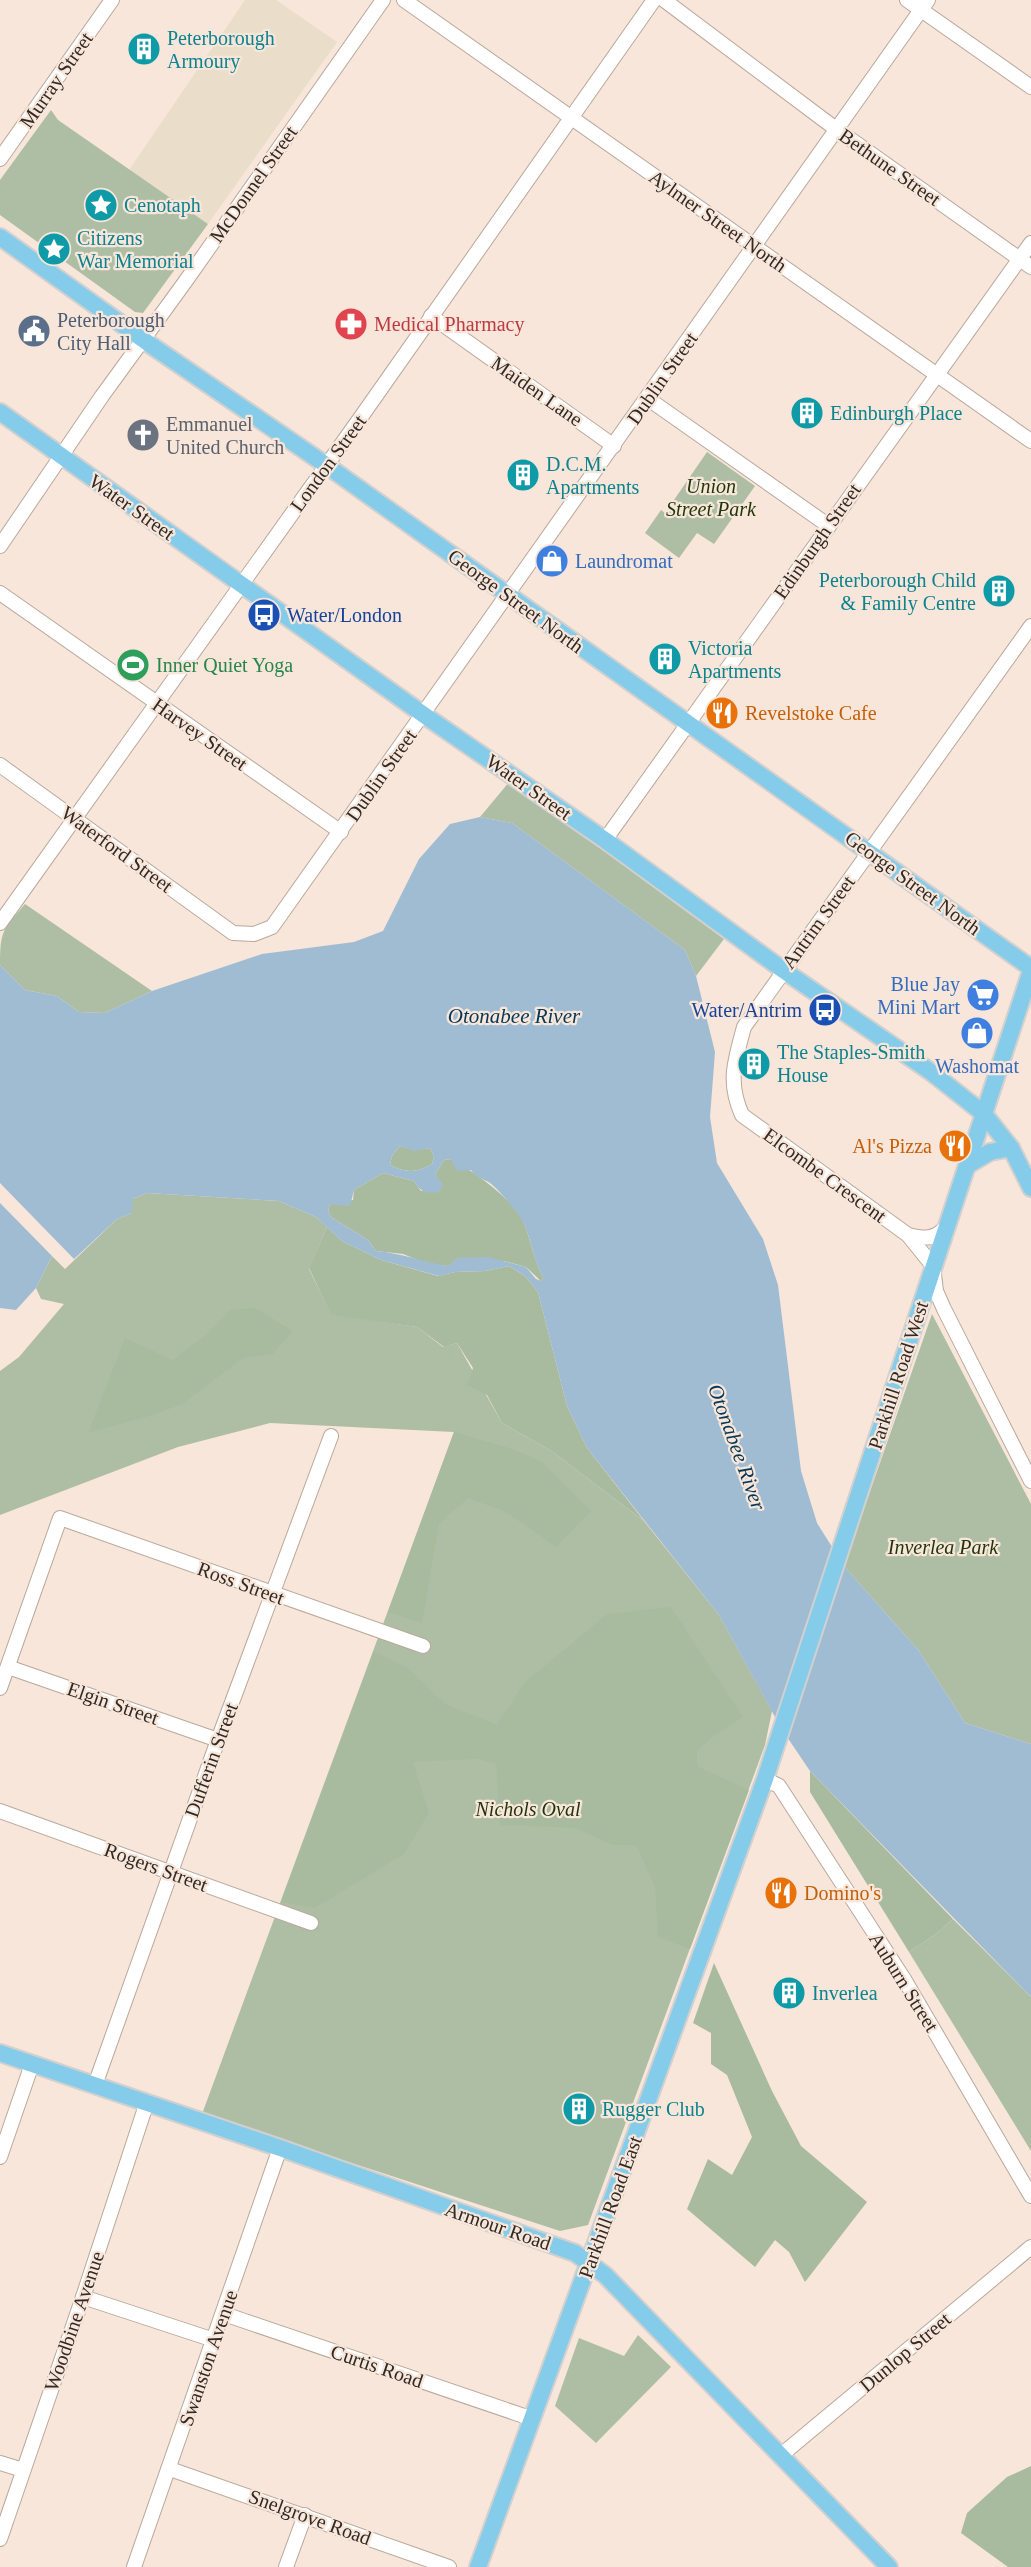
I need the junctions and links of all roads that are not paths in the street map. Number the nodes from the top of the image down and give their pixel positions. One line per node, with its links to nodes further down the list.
1 (112, 0): 13 (street, Murray Street)
2 (371, 0): 9 (street)
3 (383, 0): 9 (street, McDonnel Street)
4 (404, 0): 11 (street, Aylmer Street North)
5 (654, 0): 11 (street, London Street)
6 (664, 0): 12 (street, Bethune Street)
7 (907, 0): 8 (street)
8 (924, 5): 10 (street); 12 (street, Dublin Street)
9 (358, 35): 20 (street, McDonnel Street)
10 (1031, 87)
11 (571, 117): 16 (street, Aylmer Street North); 19 (street, London Street)
12 (836, 129): 16 (street, Dublin Street); 17 (street, Bethune Street)
13 (0, 159)
14 (0, 237): 20 (main road, George Street North)
15 (1031, 243): 17 (street, Edinburgh Street)
16 (755, 247): 21 (street, Aylmer Street North); 22 (street, Dublin Street)
17 (1019, 259): 18 (street, Bethune Street); 21 (street, Edinburgh Street)
18 (1031, 267)
19 (431, 316): 25 (street, Maiden Lane); 27 (street, London Street)
20 (143, 339): 26 (street, McDonnel Street); 27 (main road, George Street North)
21 (937, 375): 24 (street, Aylmer Street North); 28 (street, Edinburgh Street)
22 (647, 398): 25 (street, Dublin Street); 28 (street)
23 (0, 412): 26 (main road, Water Street)
24 (1031, 441)
25 (614, 446): 32 (street, Dublin Street)
26 (62, 456): 29 (street, McDonnel Street); 30 (main road, Water Street)
27 (326, 465): 30 (street, London Street); 32 (main road, George Street North)
28 (829, 526): 36 (street, Edinburgh Street)
29 (0, 546)
30 (241, 584): 34 (street, London Street); 35 (main road, Water Street)
31 (0, 593): 34 (street, Harvey Street)
32 (508, 596): 35 (street, Dublin Street); 36 (main road, George Street North)
33 (1031, 626): 41 (street, Antrim Street)
34 (156, 703): 38 (street, London Street); 39 (street, Harvey Street)
35 (424, 715): 39 (street, Dublin Street); 40 (main road, Water Street)
36 (687, 723): 40 (street, Edinburgh Street); 41 (main road, George Street North)
37 (0, 765): 38 (street, Waterford Street)
38 (74, 818): 42 (street, London Street); 43 (street, Waterford Street)
39 (341, 832): 43 (street, Dublin Street)
40 (605, 840): 44 (main road, Water Street)
41 (869, 851): 44 (street, Antrim Street); 45 (main road, George Street North)
42 (0, 923)
43 (233, 933)
44 (783, 970): 46 (main road, Water Street); 47 (street, Antrim Street)
45 (1031, 970): 46 (main road, Parkhill Road West)
46 (984, 1114): 48 (main road, Water Street); 49 (main road, Parkhill Road West)
47 (742, 1115): 52 (street, Elcombe Crescent)
48 (1011, 1148): 49 (main road); 50 (main road, Water Street)
49 (968, 1165): 51 (main road, Parkhill Road West)
50 (1031, 1188)
51 (947, 1226): 52 (street, Elcombe Crescent); 53 (main road, Parkhill Road West)
52 (908, 1235): 53 (street, Elcombe Crescent)
53 (933, 1266): 54 (street); 55 (main road, Parkhill Road West)
54 (944, 1309): 55 (street); 57 (street)
55 (918, 1313): 63 (main road, Parkhill Road West)
56 (331, 1436): 58 (street, Dufferin Street)
57 (1031, 1481)
58 (273, 1594): 59 (street, Ross Street); 60 (street, Ross Street); 62 (street, Dufferin Street)
59 (423, 1646)
60 (8, 1667): 61 (street); 62 (street, Elgin Street)
61 (0, 1688)
62 (218, 1740): 65 (street, Dufferin Street)
63 (765, 1779): 73 (street, Auburn Street); 75 (main road, Parkhill Road East)
64 (0, 1811): 65 (street, Rogers Street)
65 (171, 1871): 66 (street, Rogers Street); 69 (street, Dufferin Street)
66 (311, 1923)
67 (0, 2053): 68 (main road, Armour Road)
68 (32, 2064): 69 (main road, Armour Road); 72 (street)
69 (95, 2085): 70 (main road, Armour Road)
70 (147, 2102): 71 (main road, Armour Road); 76 (street, Woodbine Avenue)
71 (280, 2148): 75 (main road, Armour Road); 77 (street, Swanston Avenue)
72 (0, 2157)
73 (1031, 2196)
74 (1031, 2247): 80 (street, Dunlop Street)
75 (590, 2263): 79 (main road, Parkhill Road East); 80 (main road, Armour Road)
76 (83, 2297): 78 (street); 83 (street, Woodbine Avenue)
77 (224, 2314): 78 (street, Swanston Avenue); 79 (street, Curtis Road)
78 (214, 2340): 82 (street, Swanston Avenue)
79 (530, 2418): 89 (main road, Parkhill Road East)
80 (780, 2456): 90 (main road, Armour Road)
81 (0, 2463): 83 (street)
82 (170, 2469): 84 (street, Snelgrove Road); 86 (street, Swanston Avenue)
83 (22, 2470): 85 (street, Woodbine Avenue)
84 (305, 2515): 87 (street); 88 (street, Snelgrove Road)
85 (0, 2539)
86 (135, 2567)
87 (286, 2567)
88 (448, 2567)
89 (478, 2567)
90 (889, 2567)

